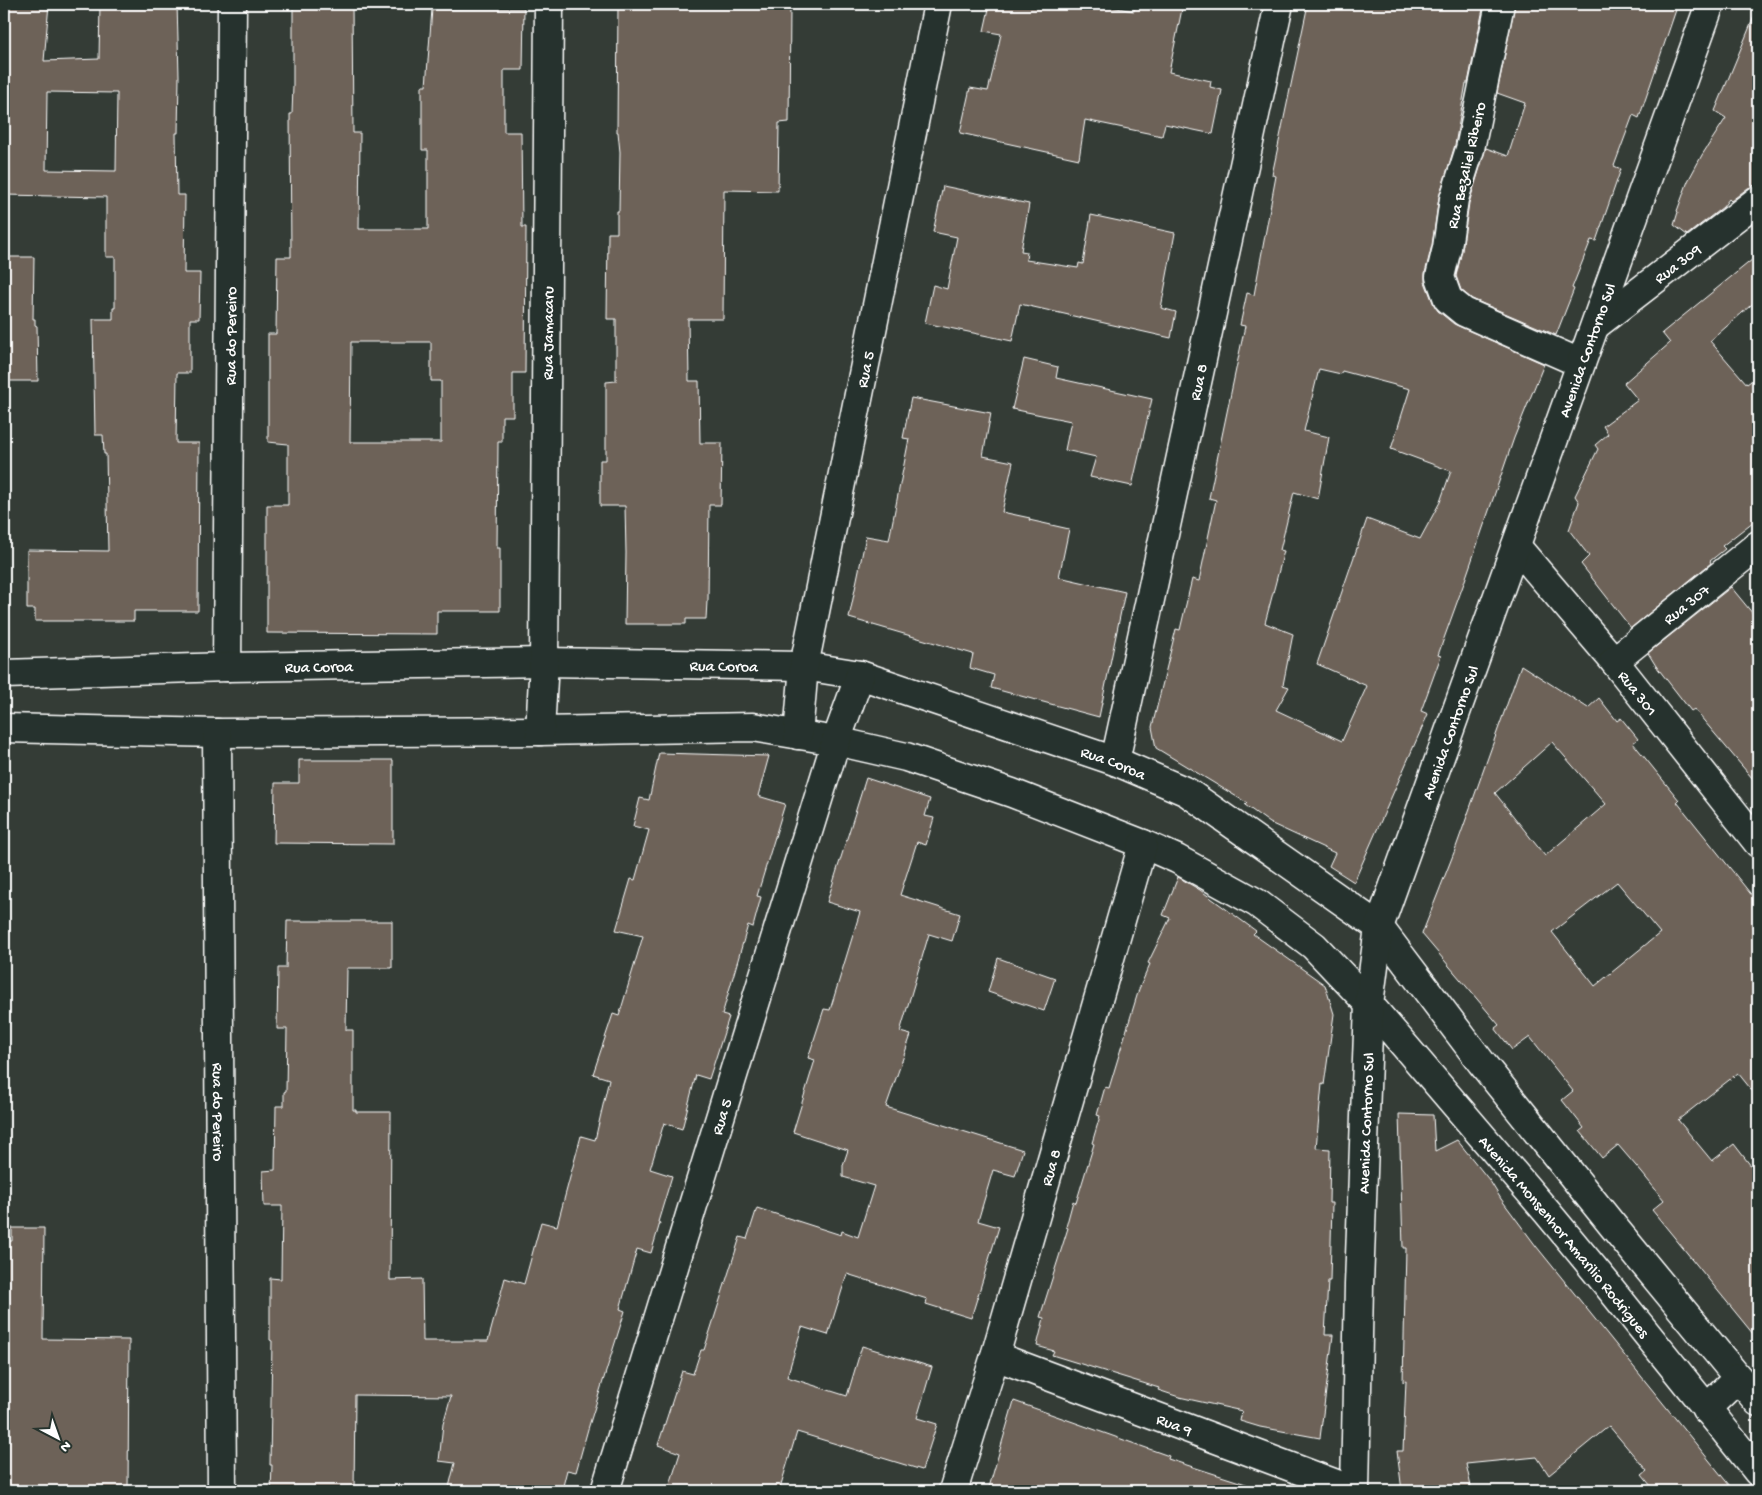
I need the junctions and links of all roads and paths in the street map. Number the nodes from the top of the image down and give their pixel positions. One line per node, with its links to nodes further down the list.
1 (232, 4): 14 (street, Rua do Pereiro)
2 (548, 4): 13 (street, Rua Jamacaru)
3 (938, 4): 15 (street, Rua 5)
4 (1279, 4): 23 (street, Rua 8)
5 (1500, 4): 9 (street, Rua Bezaliel Ribeiro)
6 (1710, 4): 8 (street, Avenida Contorno Sul)
7 (1758, 200): 8 (street, Rua 309)
8 (1596, 325): 9 (street, Avenida Contorno Sul)
9 (1580, 363): 11 (street, Avenida Contorno Sul)
10 (1758, 545): 12 (street, Rua 307)
11 (1516, 546): 12 (street, Rua 301); 26 (street, Avenida Contorno Sul)
12 (1614, 661): 24 (street, Rua 301)
13 (544, 662): 14 (street, Rua Coroa); 15 (street, Rua Coroa); 19 (street, Rua Jamacaru)
14 (227, 666): 16 (street, Rua Coroa)
15 (804, 666): 17 (street, Rua Coroa); 21 (street, Rua 5)
16 (4, 674)
17 (860, 675): 22 (street, Rua 5); 23 (street, Rua Coroa)
18 (4, 728): 20 (street)
19 (540, 731): 20 (street); 21 (street)
20 (217, 733): 33 (street, Rua do Pereiro)
21 (798, 735): 22 (street)
22 (836, 741): 25 (street); 34 (street, Rua 5)
23 (1115, 761): 26 (street, Rua Coroa)
24 (1758, 843)
25 (1143, 844): 27 (street); 28 (street, Rua 8)
26 (1379, 927): 27 (street, Avenida Contorno Sul); 29 (street)
27 (1369, 1004): 31 (street, Avenida Monsenhor Amarilio Rodrigues); 36 (street, Avenida Contorno Sul)
28 (994, 1356): 35 (street, Rua 8); 36 (street, Rua 9)
29 (1738, 1378): 30 (street); 31 (street)
30 (1758, 1402)
31 (1706, 1409): 32 (street, Avenida Monsenhor Amarilio Rodrigues)
32 (1758, 1472)
33 (222, 1491)
34 (605, 1491)
35 (953, 1491)
36 (1355, 1491)

